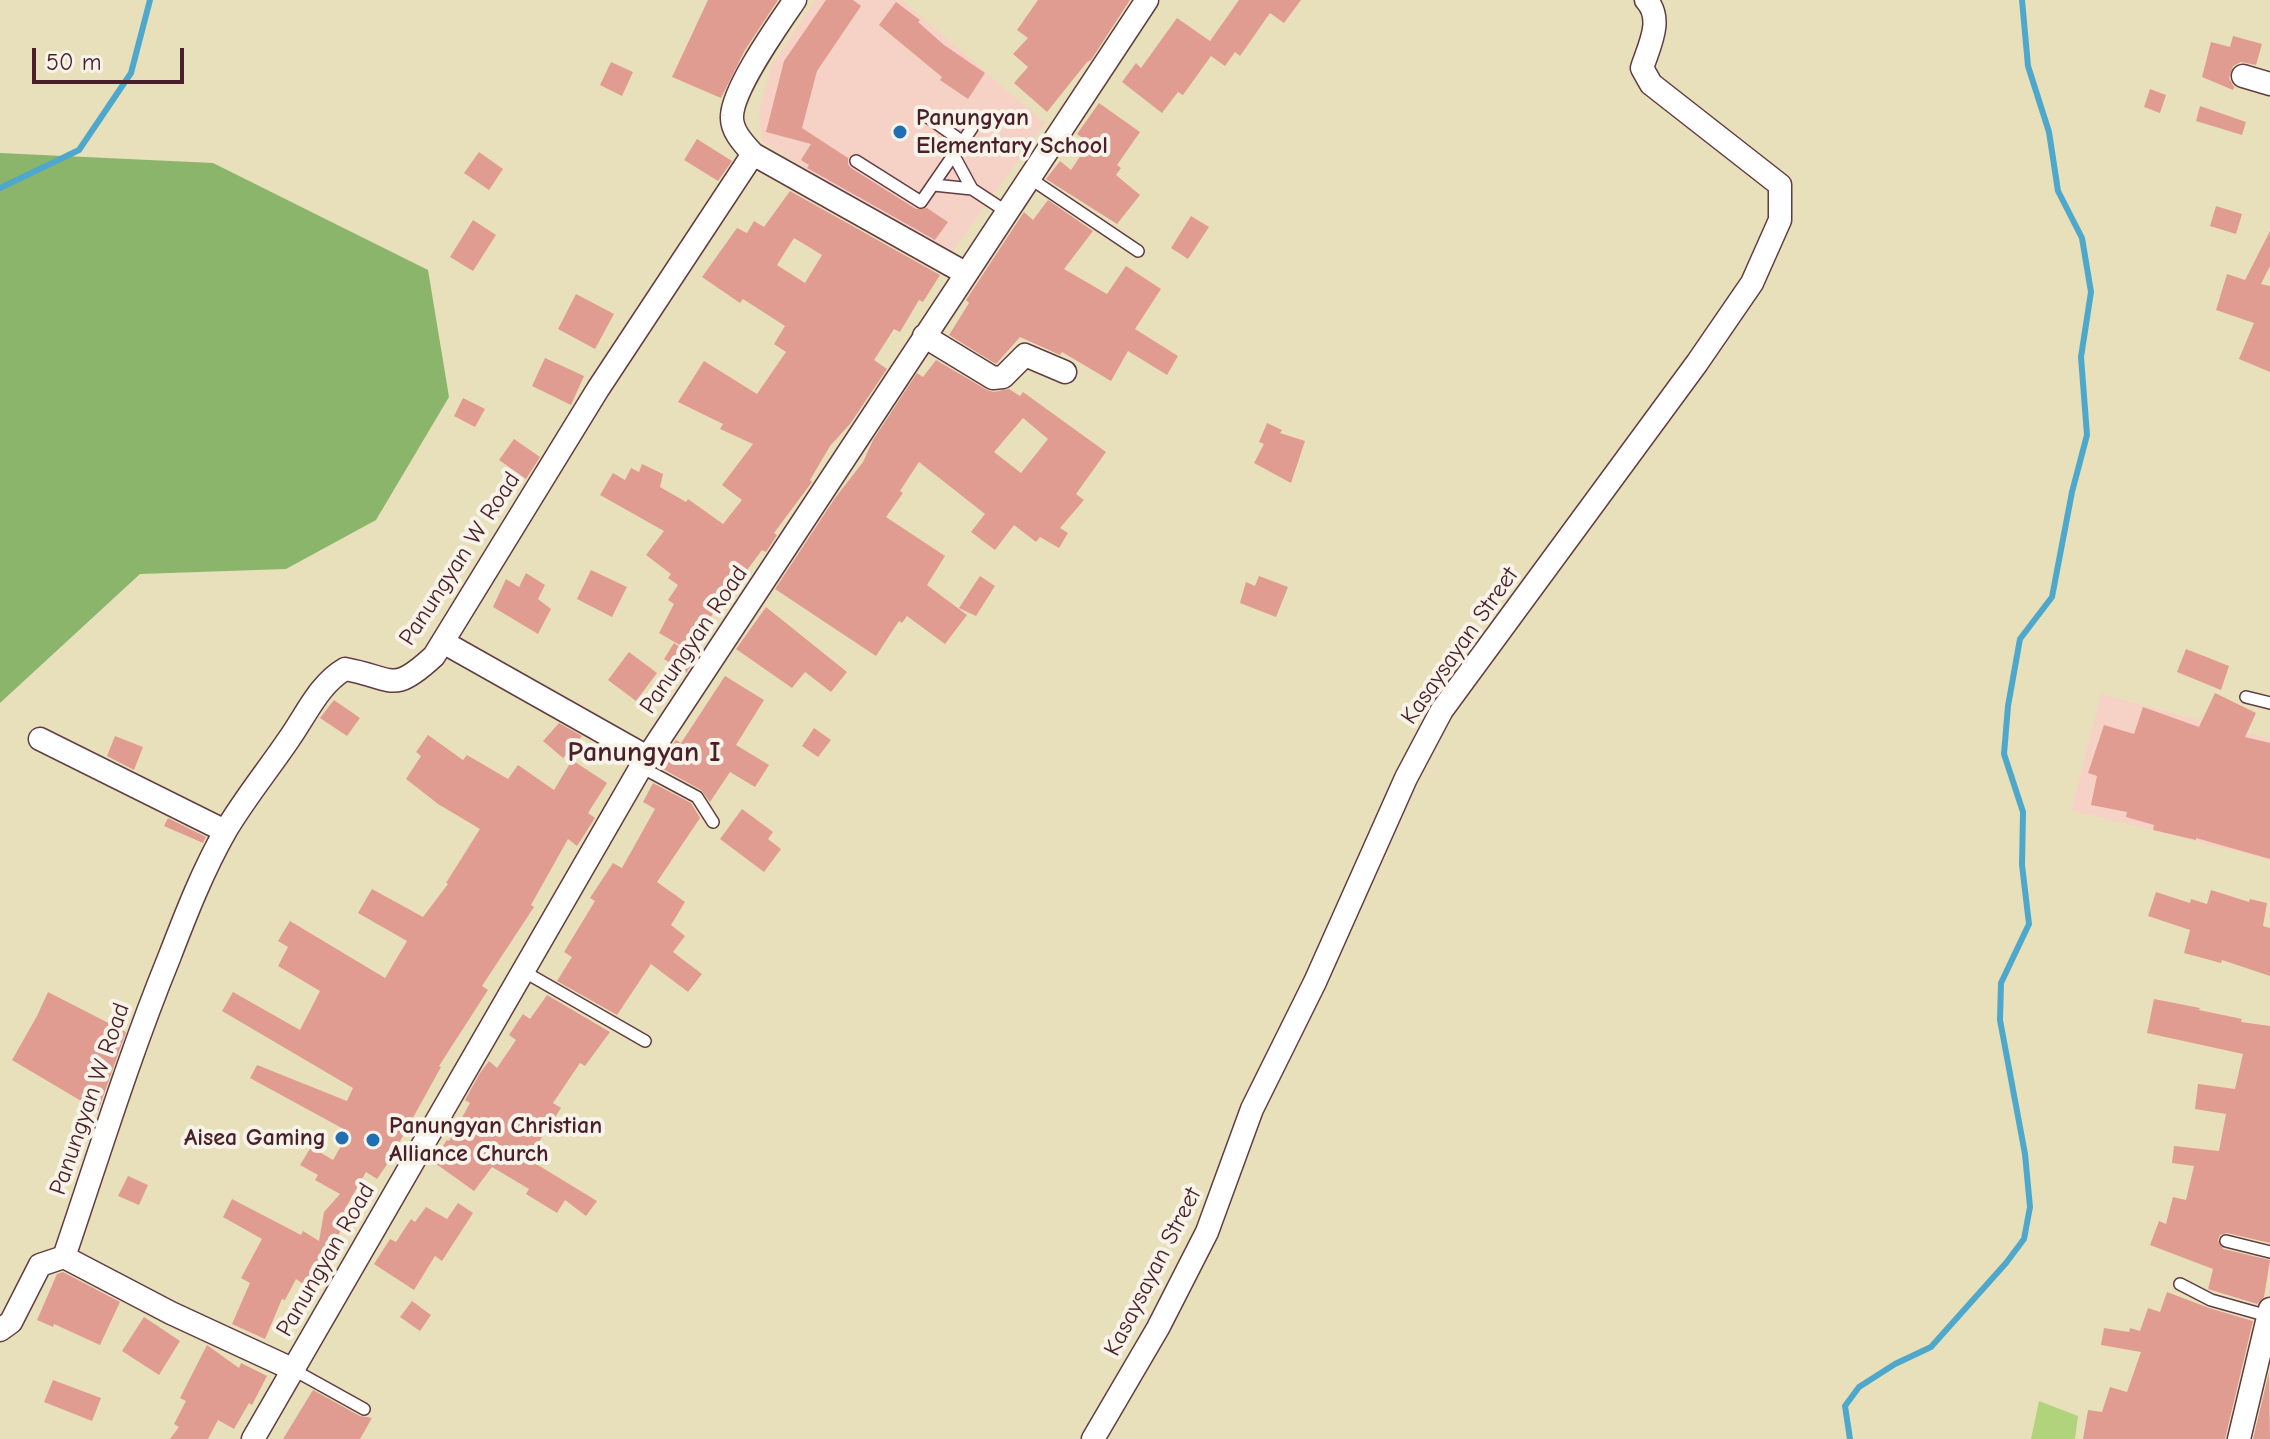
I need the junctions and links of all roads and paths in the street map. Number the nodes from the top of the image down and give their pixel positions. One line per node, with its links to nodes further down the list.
1 (795, 0): 9 (street)
2 (1147, 0): 12 (street, Panungyan Road)
3 (1646, 0): 38 (street, Kasaysayan Street)
4 (2243, 76): 5 (street)
5 (2270, 84)
6 (925, 115): 8 (lane)
7 (972, 128): 8 (lane)
8 (963, 142): 10 (lane)
9 (753, 154): 17 (street); 20 (street, Panungyan W Road)
10 (954, 156): 13 (lane); 14 (lane)
11 (856, 161): 13 (lane)
12 (1031, 179): 15 (street, Panungyan Road); 16 (lane)
13 (934, 185): 14 (lane)
14 (972, 189): 15 (lane)
15 (1007, 212): 17 (street, Panungyan Road)
16 (1138, 251)
17 (965, 273): 18 (street, Panungyan Road)
18 (924, 336): 19 (street); 24 (street, Panungyan Road)
19 (1065, 372)
20 (443, 642): 24 (street); 26 (street, Panungyan W Road)
21 (2246, 697): 22 (lane)
22 (2270, 703)
23 (40, 739): 26 (street)
24 (644, 762): 25 (lane); 27 (street, Panungyan Road)
25 (713, 822)
26 (225, 831): 31 (street, Panungyan W Road)
27 (523, 971): 28 (lane); 35 (street, Panungyan Road)
28 (645, 1041)
29 (2226, 1241): 30 (lane)
30 (2270, 1252)
31 (64, 1257): 34 (street); 35 (street)
32 (2180, 1284): 33 (lane)
33 (2269, 1312): 39 (street)
34 (0, 1330)
35 (292, 1369): 36 (lane, Panungyan Road); 37 (street, Panungyan Road)
36 (364, 1409)
37 (253, 1439)
38 (1093, 1439)
39 (2239, 1439)

